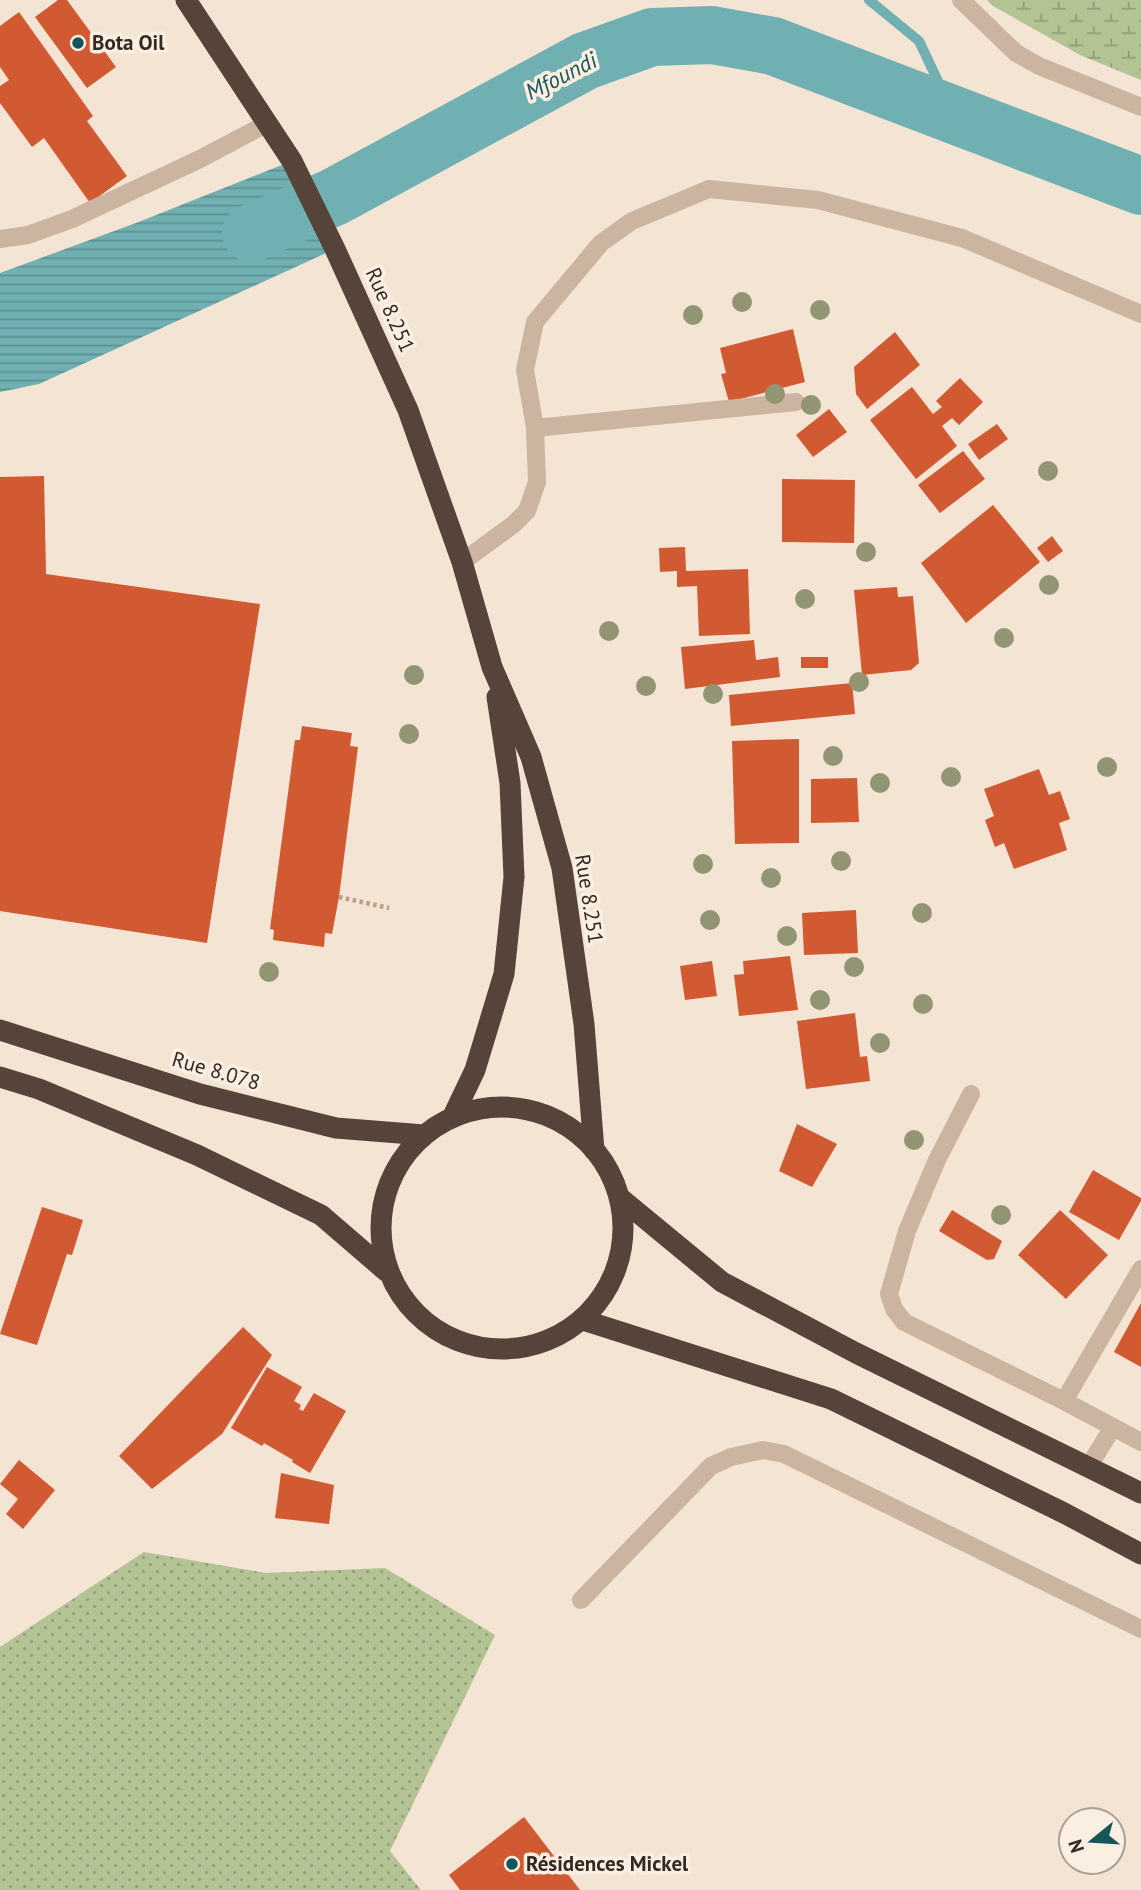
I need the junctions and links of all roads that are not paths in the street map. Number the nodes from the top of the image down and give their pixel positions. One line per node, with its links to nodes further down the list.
1 (186, 0): 4 (highway, Rue 8.251)
2 (961, 0): 3 (street)
3 (1141, 107)
4 (268, 123): 5 (street); 9 (highway, Rue 8.251)
5 (0, 239)
6 (1141, 314): 8 (street)
7 (796, 402): 8 (street)
8 (535, 428): 9 (street)
9 (462, 562): 10 (highway, Rue 8.251)
10 (492, 667): 14 (highway, Rue 8.251); 16 (highway, Rue 8.251)
11 (0, 1030): 15 (highway, Rue 8.078)
12 (0, 1077): 19 (highway)
13 (971, 1094): 21 (street)
14 (453, 1116): 15 (highway); 16 (highway)
15 (424, 1135): 19 (highway)
16 (594, 1150): 17 (highway)
17 (620, 1197): 20 (highway); 24 (highway)
18 (1141, 1269): 21 (street)
19 (386, 1271): 20 (highway)
20 (583, 1320): 26 (highway)
21 (1064, 1401): 22 (street)
22 (1113, 1427): 23 (street); 24 (street)
23 (1141, 1442)
24 (1089, 1466): 25 (highway)
25 (1141, 1493)
26 (1141, 1554)
27 (581, 1600): 28 (street)
28 (1141, 1629)

